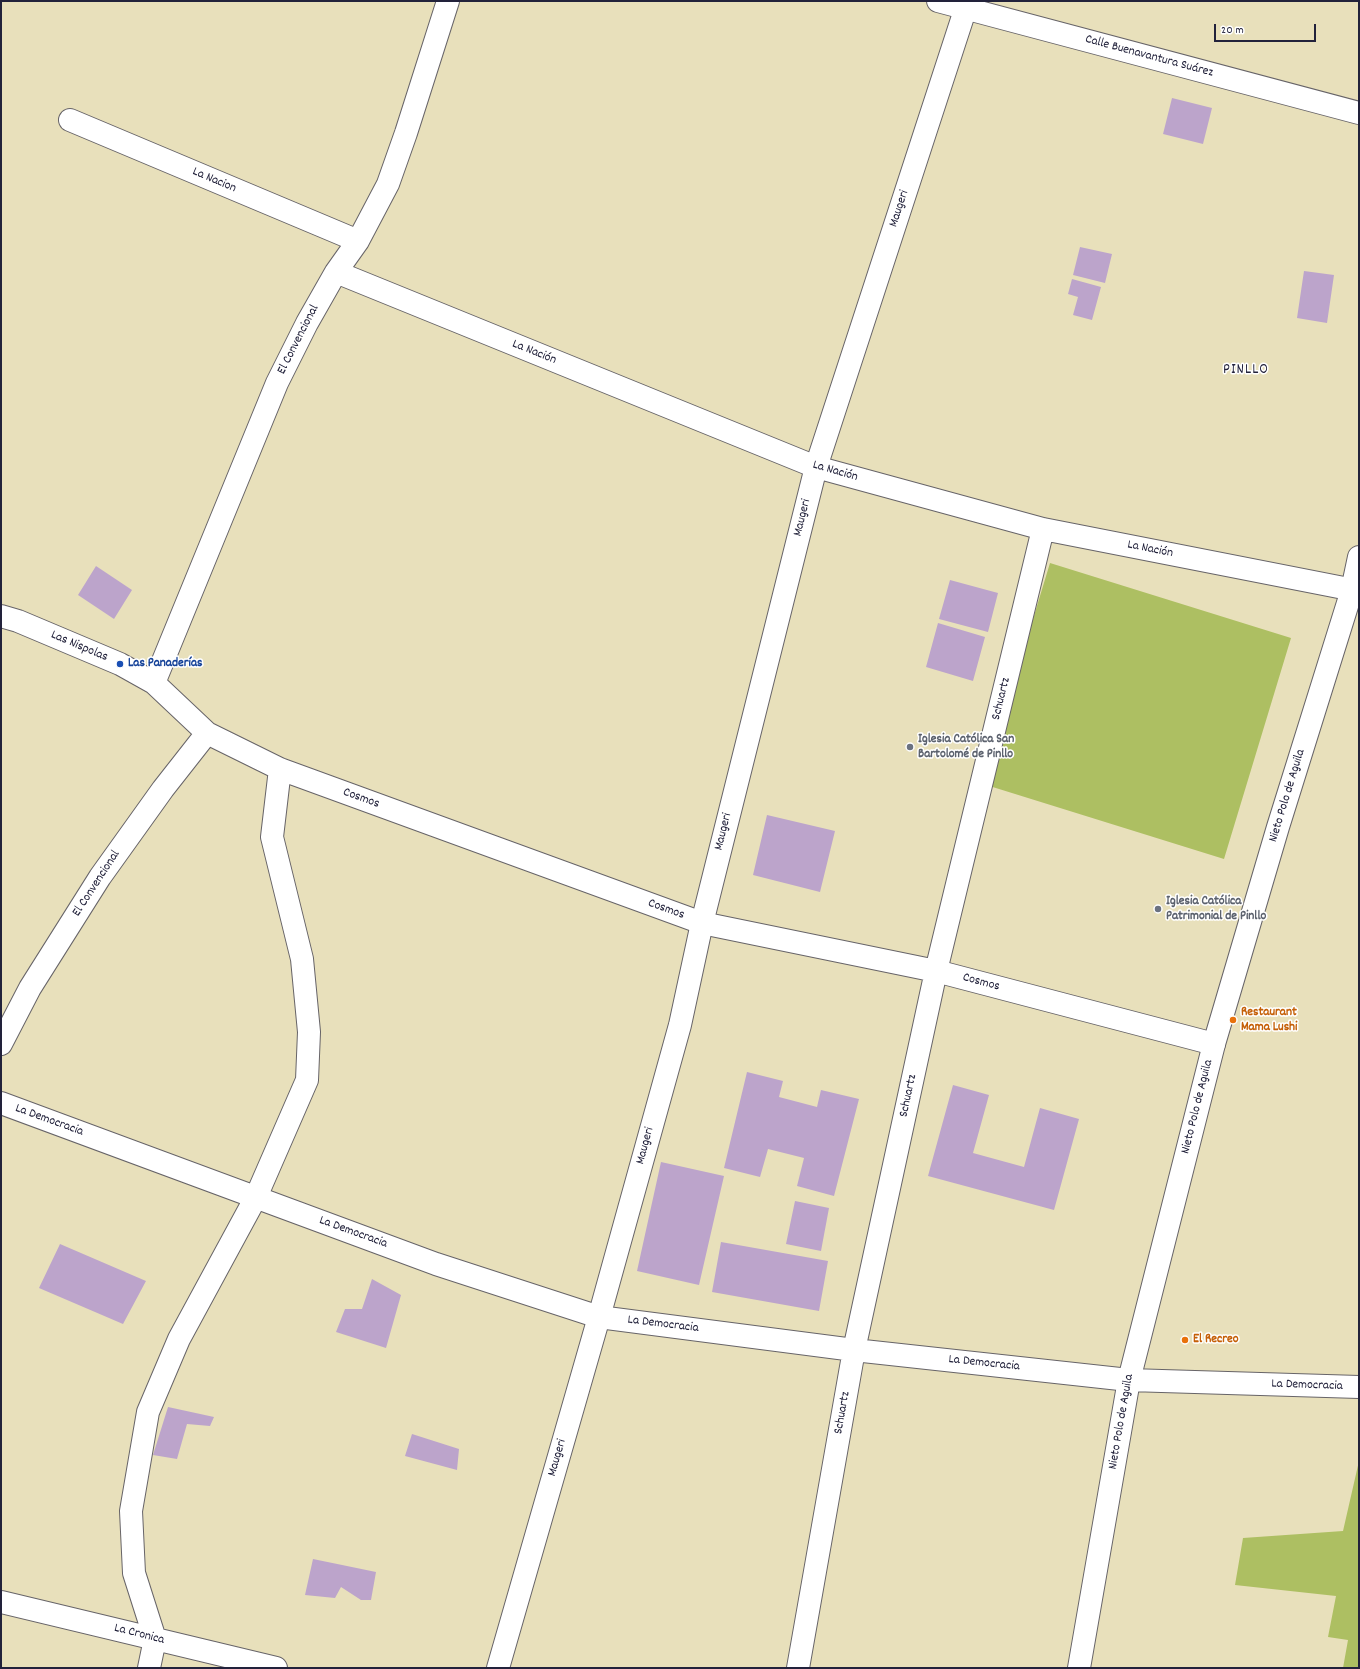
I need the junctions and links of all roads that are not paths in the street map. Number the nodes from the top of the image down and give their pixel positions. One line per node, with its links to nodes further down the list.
1 (448, 1): 6 (street, El Convencional)
2 (938, 1): 3 (street, Calle Buenavantura Suárez)
3 (967, 5): 4 (street, Calle Buenavantura Suárez); 8 (street, Maugeri)
4 (1359, 113)
5 (70, 120): 6 (street, La Nacion)
6 (358, 241): 7 (street, El Convencional)
7 (336, 272): 8 (street, La Nación); 13 (street, El Convencional)
8 (816, 467): 9 (street, La Nación); 16 (street, Maugeri)
9 (1043, 529): 11 (street, La Nación); 17 (street, Schuartz)
10 (1359, 557): 11 (street, Nieto Polo de Aguila)
11 (1356, 590): 19 (street, Nieto Polo de Aguila)
12 (1, 616): 13 (street, Las Nispolas)
13 (154, 683): 14 (street, Cosmos)
14 (207, 733): 15 (street, Cosmos); 18 (street, El Convencional)
15 (280, 769): 16 (street, Cosmos); 21 (street)
16 (702, 923): 17 (street, Cosmos); 22 (street, Maugeri)
17 (936, 972): 19 (street, Cosmos); 23 (street, Schuartz)
18 (1, 1044)
19 (1214, 1044): 24 (street, Nieto Polo de Aguila)
20 (1, 1103): 21 (street, La Democracia)
21 (256, 1197): 22 (street, La Democracia); 27 (street)
22 (599, 1317): 23 (street, La Democracia); 30 (street, Maugeri)
23 (854, 1350): 24 (street, La Democracia); 31 (street, Schuartz)
24 (1129, 1380): 25 (street, La Democracia); 32 (street, Nieto Polo de Aguila)
25 (1359, 1387)
26 (1, 1602): 27 (street, La Cronica)
27 (155, 1639): 28 (street); 29 (street, La Cronica)
28 (149, 1668)
29 (276, 1668)
30 (498, 1668)
31 (798, 1668)
32 (1079, 1668)

